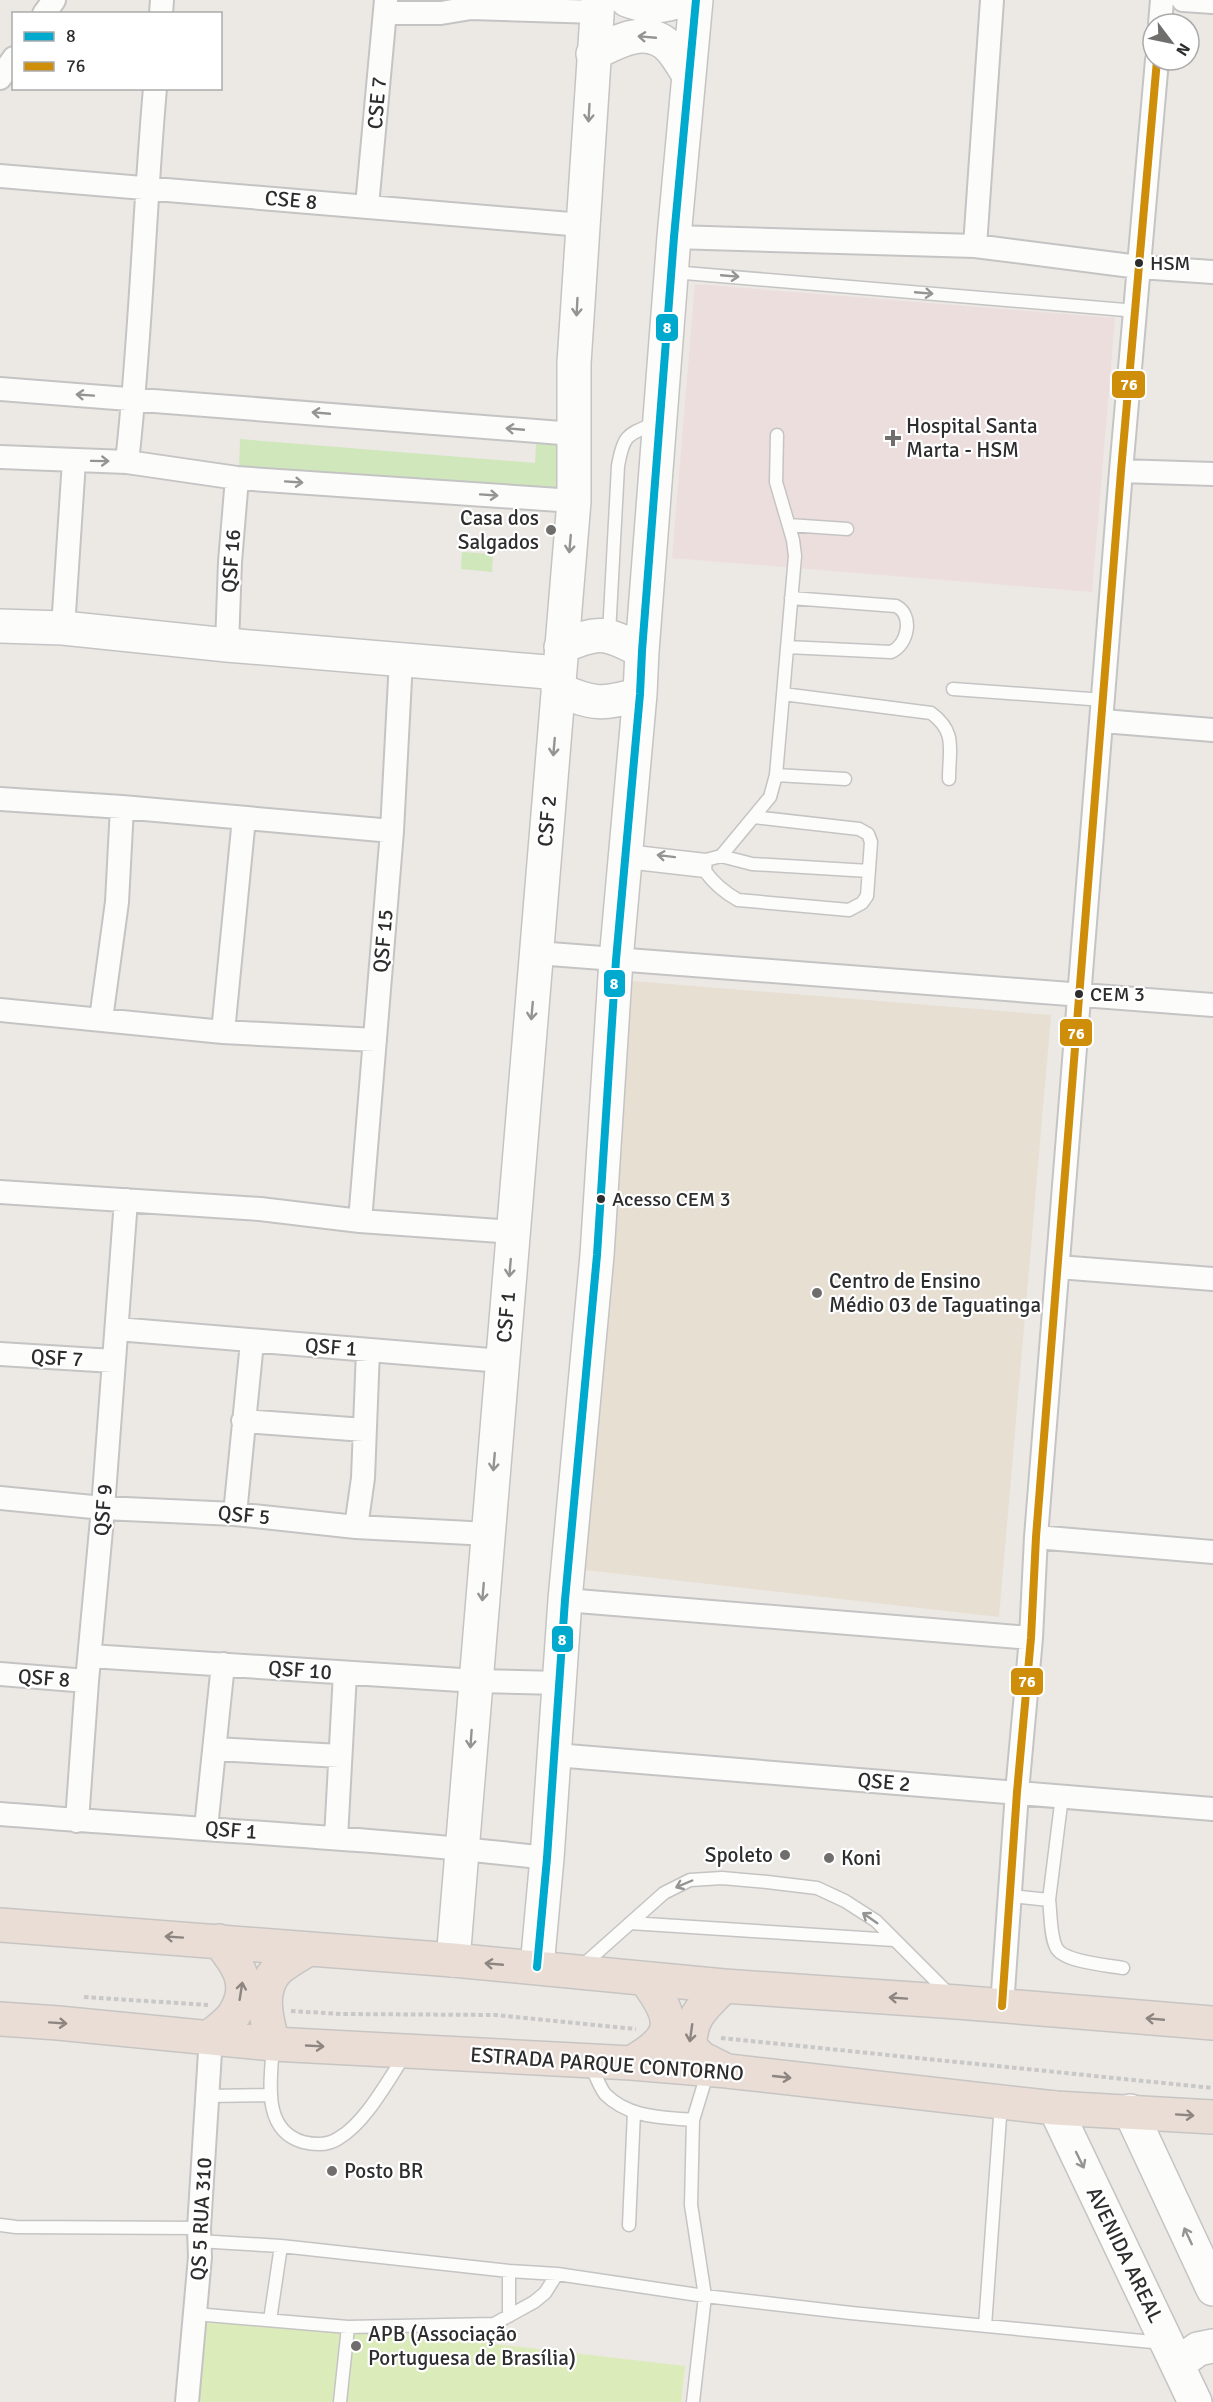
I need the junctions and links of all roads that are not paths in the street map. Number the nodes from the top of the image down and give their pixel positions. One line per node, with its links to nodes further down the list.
1 (627, 0): 2 (street)
2 (681, 0)
3 (696, 0): 12 (street)
4 (992, 0): 20 (street)
5 (1183, 0): 6 (street)
6 (1213, 2)
7 (597, 6): 8 (street); 9 (street, CSF 2)
8 (385, 7): 17 (street, CSE 7)
9 (593, 54): 12 (street, one-way to 9); 18 (street, CSF 2, one-way to 18)
10 (12, 61): 13 (street)
11 (1156, 72): 21 (street)
12 (688, 74): 19 (street)
13 (0, 78)
14 (155, 90): 16 (street)
15 (0, 176): 16 (street, CSE 8)
16 (146, 188): 17 (street, CSE 8); 26 (street)
17 (368, 206): 18 (street, CSE 8)
18 (582, 225): 28 (street, CSF 2, one-way to 28)
19 (674, 237): 20 (street); 22 (street)
20 (975, 246): 21 (street)
21 (1139, 267): 23 (street); 24 (street)
22 (671, 271): 24 (lane, one-way to 24); 27 (street)
23 (1213, 272)
24 (1137, 311): 33 (street)
25 (0, 389): 26 (street, one-way to 25)
26 (134, 398): 28 (street, one-way to 26); 32 (street)
27 (659, 422): 42 (lane); 45 (street)
28 (574, 434): 36 (street, CSF 2)
29 (777, 435): 37 (lane)
30 (0, 457): 31 (street)
31 (74, 461): 32 (street, one-way to 32); 41 (street)
32 (127, 462): 35 (street)
33 (1121, 471): 34 (street); 51 (street)
34 (1213, 474)
35 (237, 478): 36 (street, one-way to 36); 43 (street, QSF 16)
36 (574, 501): 47 (street, CSF 2, one-way to 47)
37 (789, 525): 38 (lane); 39 (lane)
38 (846, 529)
39 (791, 598): 44 (lane); 44 (lane)
40 (0, 626): 41 (street)
41 (63, 628): 43 (street)
42 (609, 636): 45 (street); 47 (street)
43 (227, 645): 46 (street)
44 (787, 647): 50 (lane)
45 (642, 651): 49 (street)
46 (401, 660): 47 (street); 60 (street, QSF 15)
47 (560, 670): 49 (street); 65 (street, CSF 2, one-way to 65)
48 (954, 688): 51 (lane)
49 (640, 694): 62 (street)
50 (783, 694): 53 (lane); 55 (lane)
51 (1104, 711): 52 (street); 67 (street)
52 (1213, 730)
53 (776, 775): 54 (lane); 58 (lane)
54 (845, 778)
55 (949, 779)
56 (0, 799): 57 (street)
57 (122, 807): 59 (street); 70 (street)
58 (754, 816): 61 (lane); 64 (lane)
59 (244, 818): 60 (street); 71 (street)
60 (392, 831): 72 (street, QSF 15)
61 (721, 856): 63 (lane); 64 (lane)
62 (625, 857): 63 (lane); 66 (street)
63 (706, 866): 64 (lane)
64 (869, 871)
65 (537, 952): 66 (street); 76 (street, CSF 1, one-way to 76)
66 (616, 960): 67 (street); 94 (street)
67 (1080, 994): 68 (street); 77 (street)
68 (1213, 1005)
69 (0, 1010): 70 (street)
70 (101, 1019): 71 (street)
71 (223, 1032): 72 (street)
72 (375, 1040): 75 (street, QSF 15)
73 (0, 1192): 74 (street)
74 (126, 1200): 75 (street); 79 (street, QSF 9)
75 (360, 1221): 76 (street)
76 (513, 1232): 84 (street, CSF 1, one-way to 84)
77 (1058, 1267): 78 (street); 92 (street)
78 (1213, 1279)
79 (117, 1329): 80 (street, QSF 1); 83 (street, QSF 9)
80 (252, 1342): 81 (street, QSF 1); 85 (street)
81 (368, 1350): 84 (street); 86 (street, QSF 1)
82 (0, 1354): 83 (street, QSF 7)
83 (113, 1361): 88 (street, QSF 9)
84 (502, 1362): 91 (street, CSF 1, one-way to 91)
85 (243, 1421): 86 (street); 89 (street)
86 (364, 1430): 90 (street, QSF 1)
87 (0, 1498): 88 (street, QSF 5)
88 (103, 1508): 89 (street, QSF 5); 96 (street, QSF 9)
89 (235, 1514): 90 (street, QSF 5)
90 (356, 1527): 91 (street, QSF 5)
91 (488, 1534): 101 (street, CSF 1, one-way to 101)
92 (1036, 1537): 93 (street); 95 (street)
93 (1213, 1552)
94 (565, 1599): 95 (street); 102 (street)
95 (1031, 1638): 106 (street)
96 (90, 1656): 97 (street, QSF 10); 100 (street, QSF 9)
97 (223, 1664): 98 (street, QSF 10); 103 (street)
98 (345, 1673): 101 (street); 104 (street, QSF 10)
99 (0, 1674): 100 (street, QSF 8)
100 (87, 1681): 110 (street, QSF 9)
101 (476, 1681): 102 (street); 113 (street, CSF 1, one-way to 113)
102 (559, 1683): 105 (street)
103 (215, 1749): 104 (street); 111 (street)
104 (340, 1755): 112 (street, QSF 10)
105 (555, 1755): 106 (street, QSE 2); 114 (street)
106 (1017, 1792): 107 (street, QSE 2); 115 (street)
107 (1062, 1796): 108 (street, QSE 2); 116 (lane)
108 (1213, 1809)
109 (0, 1814): 110 (street, QSF 1)
110 (77, 1821): 111 (street, QSF 1)
111 (206, 1828): 112 (street, QSF 1)
112 (336, 1838): 113 (street, QSF 1)
113 (463, 1848): 114 (street, QSF 1); 122 (street, CSF 1)
114 (547, 1858): 123 (street)
115 (1011, 1896): 116 (lane); 129 (street)
116 (1049, 1900): 124 (lane)
117 (630, 1923): 119 (lane); 119 (lane, one-way to 117); 125 (lane)
118 (0, 1924): 120 (highway, one-way to 118)
119 (894, 1940): 128 (lane)
120 (219, 1941): 121 (highway); 132 (highway, one-way to 120)
121 (307, 1950): 122 (highway); 133 (highway)
122 (453, 1960): 123 (highway, one-way to 122)
123 (537, 1967): 125 (highway)
124 (1123, 1968)
125 (576, 1972): 126 (highway)
126 (646, 1980): 127 (highway); 136 (highway)
127 (724, 1986): 128 (highway, one-way to 127); 137 (highway, one-way to 137)
128 (957, 2002): 129 (highway)
129 (1002, 2006): 131 (highway, one-way to 129)
130 (0, 2019): 132 (highway, ESTRADA PARQUE CONTORNO, one-way to 132)
131 (1213, 2023)
132 (211, 2036): 133 (highway, ESTRADA PARQUE CONTORNO); 139 (street, QS 5 RUA 310)
133 (273, 2044): 134 (highway, ESTRADA PARQUE CONTORNO, one-way to 134); 138 (lane)
134 (407, 2051): 135 (highway, ESTRADA PARQUE CONTORNO); 138 (lane)
135 (588, 2061): 136 (highway, ESTRADA PARQUE CONTORNO); 143 (lane)
136 (631, 2063): 137 (highway, ESTRADA PARQUE CONTORNO)
137 (718, 2070): 140 (highway, ESTRADA PARQUE CONTORNO, one-way to 140); 145 (lane)
138 (270, 2095): 139 (lane)
139 (208, 2096): 148 (street, QS 5 RUA 310)
140 (1001, 2102): 141 (highway, ESTRADA PARQUE CONTORNO); 157 (lane)
141 (1055, 2108): 142 (highway, ESTRADA PARQUE CONTORNO); 160 (street, AVENIDA AREAL, one-way to 160)
142 (1130, 2111): 144 (highway, ESTRADA PARQUE CONTORNO, one-way to 144); 152 (street, one-way to 142)
143 (634, 2112): 145 (lane); 147 (lane)
144 (1213, 2117)
145 (693, 2120): 153 (lane)
146 (0, 2225): 148 (lane)
147 (629, 2225)
148 (198, 2234): 149 (lane); 154 (street, QS 5 RUA 310)
149 (281, 2246): 150 (lane); 156 (lane)
150 (508, 2271): 151 (lane); 155 (lane)
151 (557, 2274): 153 (lane); 155 (lane)
152 (1213, 2289)
153 (705, 2296): 157 (lane); 163 (lane)
154 (195, 2314): 156 (lane); 161 (street, QS 5 RUA 310)
155 (509, 2316): 158 (lane)
156 (270, 2320): 158 (lane)
157 (984, 2326): 160 (lane)
158 (348, 2327): 162 (lane)
159 (1213, 2346): 160 (street)
160 (1173, 2354): 164 (street, AVENIDA AREAL)
161 (187, 2402)
162 (340, 2402)
163 (693, 2402)
164 (1196, 2402)

